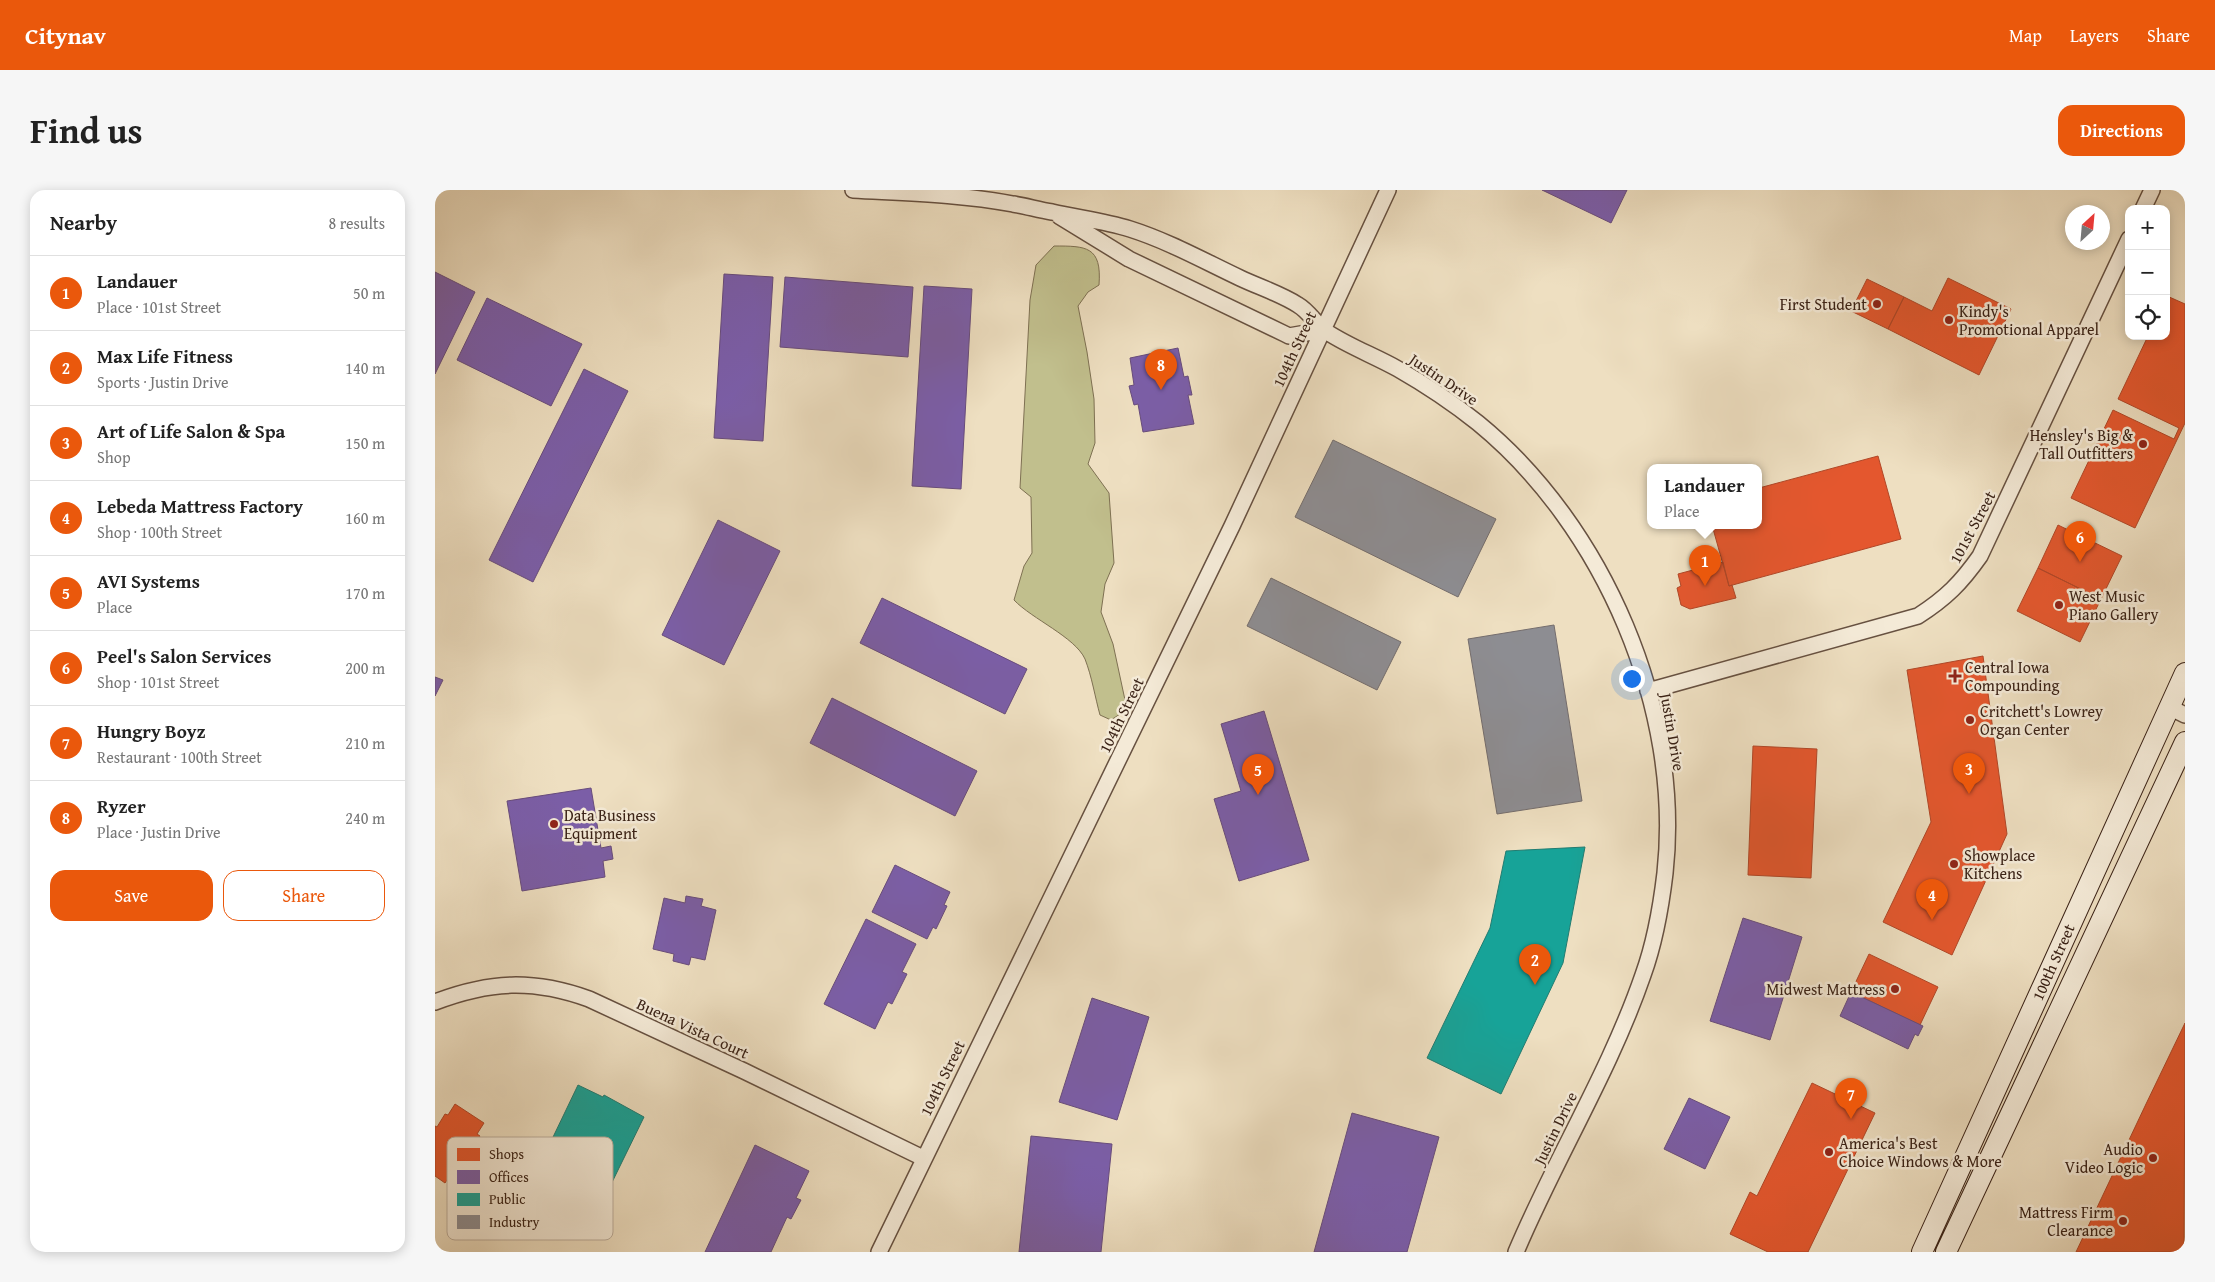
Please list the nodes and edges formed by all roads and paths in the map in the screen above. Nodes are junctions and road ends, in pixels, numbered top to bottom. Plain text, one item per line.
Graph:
1 (853, 190) edge
2 (1388, 190) edge
3 (2151, 190) edge
4 (875, 191) edge
5 (2145, 205) edge
6 (1054, 213) junction
7 (2125, 247) edge
8 (1323, 330) junction
9 (2185, 673) edge
10 (1648, 691) junction
11 (2177, 711) edge
12 (2185, 742) edge
13 (435, 1002) edge
14 (923, 1158) junction
15 (879, 1252) edge
16 (1516, 1252) edge
17 (1921, 1252) edge
18 (1946, 1252) edge

1 - 4 street, Justin Drive
2 - 8 street, 104th Street
3 - 5 street
4 - 6 street, Justin Drive
6 - 8 street, Justin Drive
6 - 8 street, Justin Drive
7 - 10 street, 101st Street
8 - 10 street, Justin Drive
8 - 14 street, 104th Street
9 - 11 main road, 100th Street
10 - 16 street, Justin Drive
11 - 17 main road, 100th Street
12 - 18 main road, 100th Street
13 - 14 street, Buena Vista Court
14 - 15 street, 104th Street

